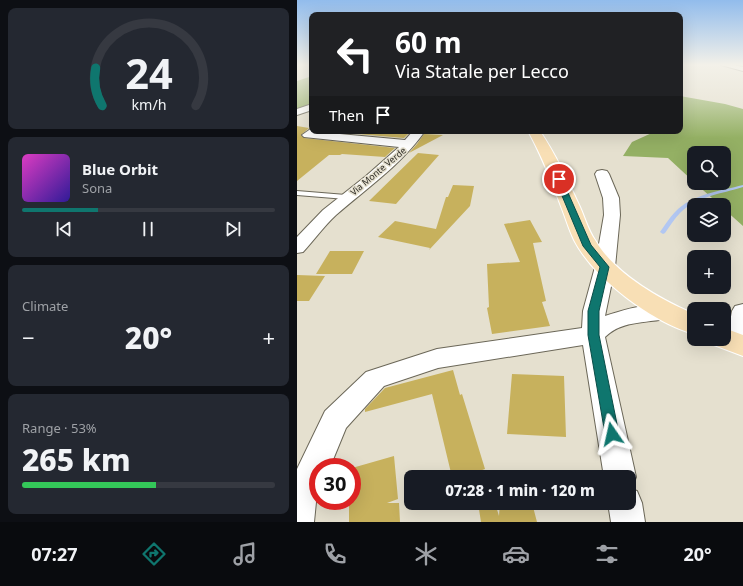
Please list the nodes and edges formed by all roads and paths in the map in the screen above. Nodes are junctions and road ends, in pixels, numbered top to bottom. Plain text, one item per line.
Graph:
1 (309, 108) edge
2 (297, 112) edge
3 (309, 134) edge
4 (417, 134) edge
5 (535, 134) edge
6 (409, 144) junction
7 (602, 174) dead end
8 (297, 193) edge
9 (346, 197) junction
10 (297, 248) edge
11 (605, 267) junction
12 (743, 311) edge
13 (665, 312) junction
14 (687, 322) edge
15 (593, 335) junction
16 (735, 343) edge
17 (619, 470) edge
18 (298, 508) edge
19 (626, 510) edge
20 (628, 522) edge

1 - 2 street
3 - 6 street, Via Monte Verde
4 - 6 street, Via Monte Verde
5 - 11 main road
6 - 9 street, Via Monte Verde
7 - 11 street
8 - 9 lane, Via Monte Verde
9 - 10 street, Via Monte Verde
11 - 13 main road
11 - 15 street
12 - 16 street
13 - 14 main road
13 - 15 street
15 - 17 street
15 - 18 street
19 - 20 street

